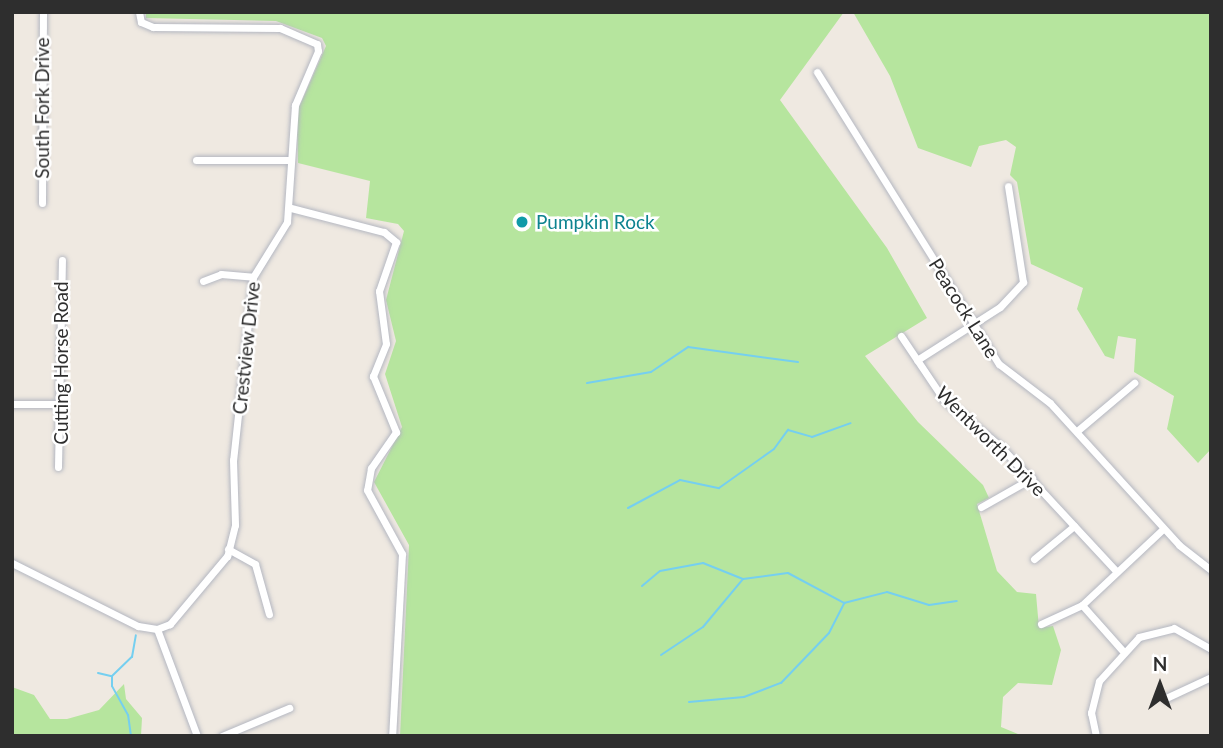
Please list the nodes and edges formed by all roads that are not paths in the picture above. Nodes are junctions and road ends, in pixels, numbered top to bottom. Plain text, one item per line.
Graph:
1 (43, 12) edge
2 (139, 12) edge
3 (817, 72) dead end
4 (196, 160) dead end
5 (292, 160) junction
6 (1008, 186) dead end
7 (42, 203) dead end
8 (291, 208) junction
9 (62, 260) dead end
10 (253, 277) junction
11 (203, 281) dead end
12 (972, 322) junction
13 (901, 336) dead end
14 (917, 360) junction
15 (1135, 383) dead end
16 (12, 404) edge
17 (61, 404) junction
18 (1077, 431) junction
19 (58, 467) dead end
20 (1032, 478) junction
21 (981, 507) dead end
22 (1074, 526) junction
23 (1163, 529) junction
24 (228, 549) junction
25 (1034, 559) dead end
26 (12, 563) edge
27 (1211, 570) edge
28 (1116, 571) junction
29 (1082, 605) junction
30 (270, 614) dead end
31 (1041, 624) dead end
32 (157, 629) junction
33 (1211, 649) edge
34 (1122, 650) junction
35 (1211, 677) edge
36 (1166, 698) dead end
37 (289, 708) dead end
38 (197, 736) edge
39 (222, 736) edge
40 (392, 736) edge
41 (1096, 736) edge

1 - 7 street, South Fork Drive
2 - 5 street, Crestview Drive
3 - 12 street, Peacock Lane
4 - 5 street
5 - 8 street, Crestview Drive
6 - 12 street
8 - 10 street, Crestview Drive
8 - 40 street
9 - 17 street, Cutting Horse Road
10 - 11 street
10 - 24 street, Crestview Drive
12 - 14 street
12 - 18 street, Peacock Lane
13 - 14 street, Wentworth Drive
14 - 20 street, Wentworth Drive
15 - 18 street
16 - 17 street
17 - 19 street, Cutting Horse Road
18 - 23 street, Peacock Lane
20 - 21 street
20 - 22 street, Wentworth Drive
22 - 25 street
22 - 28 street, Wentworth Drive
23 - 27 street, Peacock Lane
23 - 28 street
24 - 30 street
24 - 32 street, Crestview Drive
26 - 32 street
28 - 29 street
29 - 31 street
29 - 34 street
32 - 38 street
33 - 34 street
34 - 41 street
35 - 36 street
37 - 39 street

